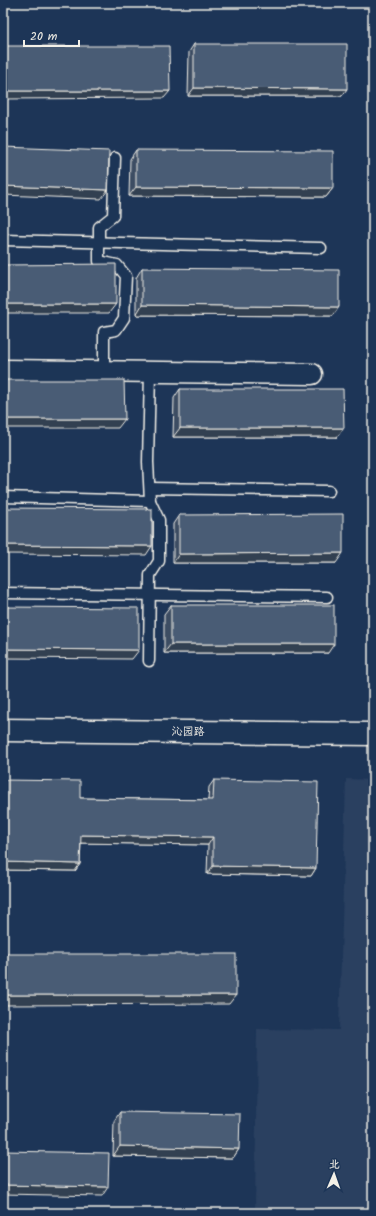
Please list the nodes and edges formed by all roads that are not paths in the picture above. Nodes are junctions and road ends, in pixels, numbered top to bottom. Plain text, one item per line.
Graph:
1 (115, 158) dead end
2 (3, 240) edge
3 (99, 242) junction
4 (321, 248) dead end
5 (3, 370) edge
6 (104, 371) junction
7 (150, 372) junction
8 (312, 374) dead end
9 (150, 488) junction
10 (329, 491) dead end
11 (3, 497) edge
12 (150, 501) junction
13 (3, 593) edge
14 (150, 595) junction
15 (327, 597) dead end
16 (149, 661) dead end
17 (3, 730) edge
18 (373, 734) edge

1 - 3 lane
2 - 3 lane
3 - 4 lane
3 - 6 lane
5 - 6 street
6 - 7 street
7 - 8 street
7 - 9 lane
9 - 10 lane
9 - 12 lane
11 - 12 lane
12 - 14 lane
13 - 14 lane
14 - 15 lane
14 - 16 lane
17 - 18 street, 沁园路

